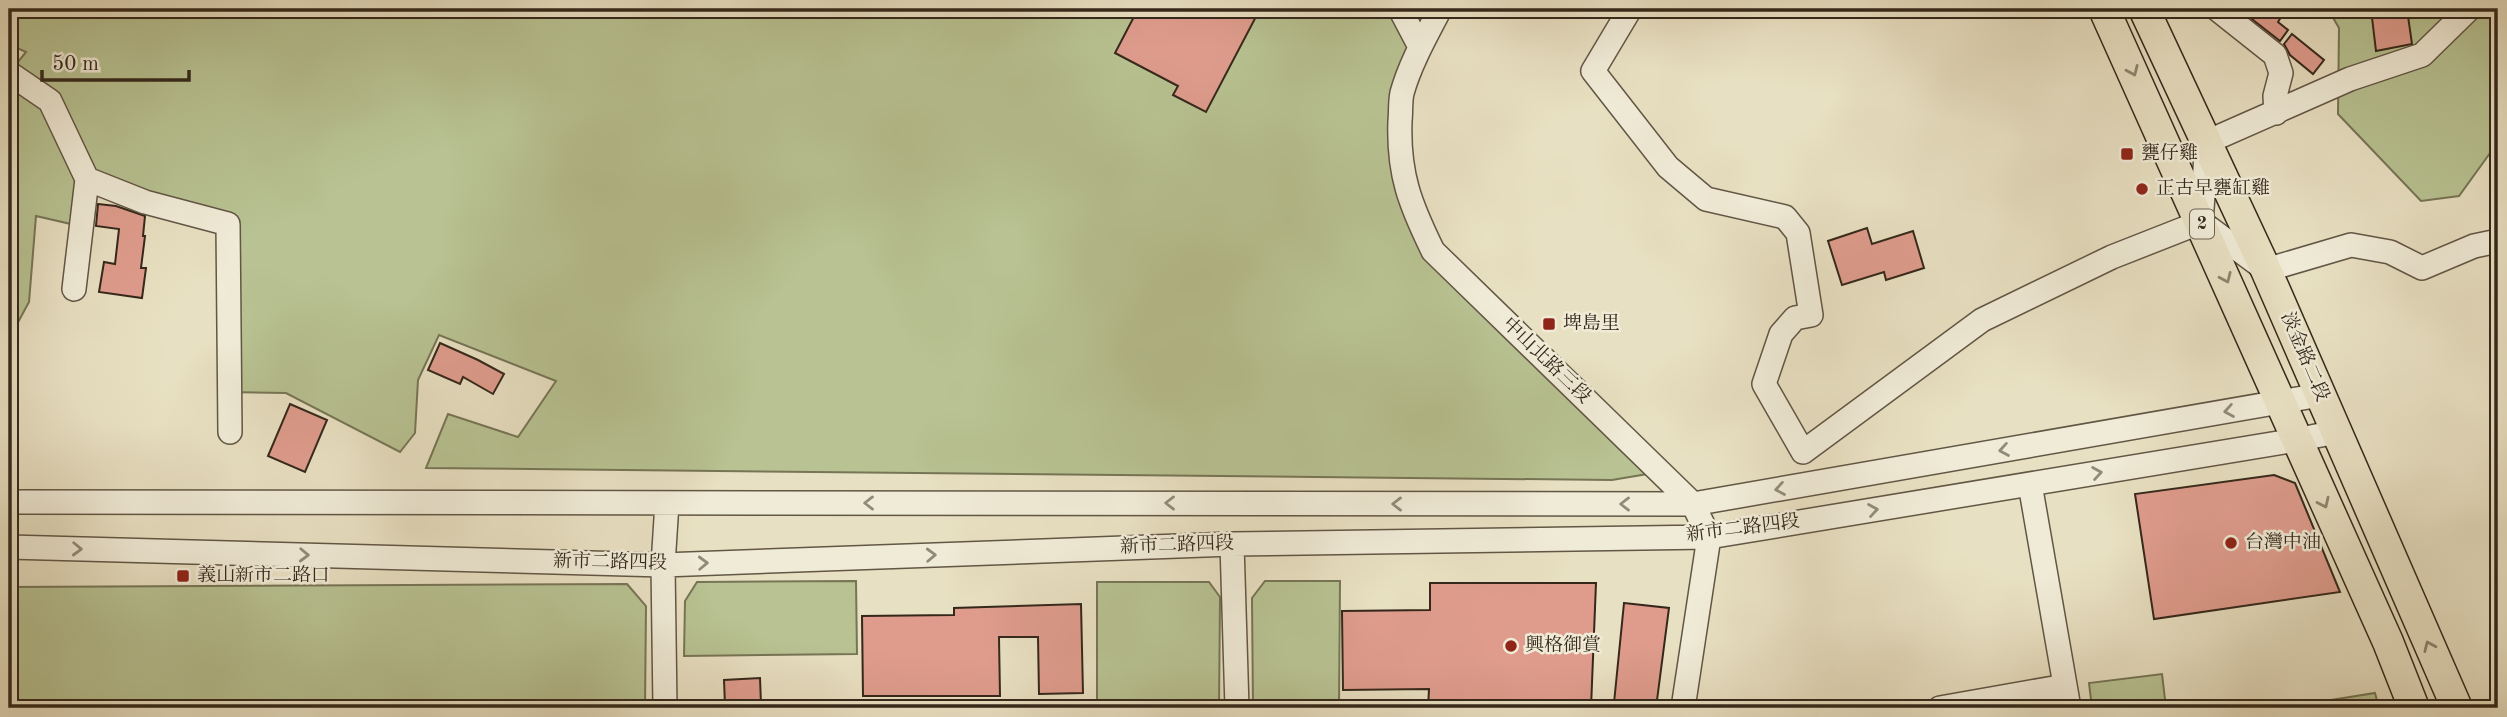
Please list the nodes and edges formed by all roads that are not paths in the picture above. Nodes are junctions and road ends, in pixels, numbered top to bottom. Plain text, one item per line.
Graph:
1 (1399, 9) edge
2 (1440, 9) edge
3 (1630, 9) edge
4 (2104, 9) edge
5 (2144, 9) edge
6 (2217, 9) edge
7 (2469, 9) edge
8 (1420, 47) junction
9 (9, 74) edge
10 (2276, 113) junction
11 (2207, 142) junction
12 (87, 179) junction
13 (2201, 222) junction
14 (2498, 242) edge
15 (2266, 270) junction
16 (74, 289) dead end
17 (2320, 395) junction
18 (2281, 402) junction
19 (230, 432) dead end
20 (2336, 432) junction
21 (2296, 440) junction
22 (1803, 452) junction
23 (1812, 483) junction
24 (2030, 484) junction
25 (9, 502) edge
26 (667, 503) junction
27 (1693, 504) junction
28 (1709, 537) junction
29 (1232, 544) junction
30 (9, 547) edge
31 (663, 565) junction
32 (2067, 697) edge
33 (666, 708) edge
34 (1237, 708) edge
35 (1683, 708) edge
36 (1940, 708) edge
37 (2414, 708) edge
38 (2457, 708) edge

1 - 8 street
2 - 8 street, 中山北路三段
3 - 22 street
4 -> 13 main road, 淡金路二段 / 2
5 - 11 main road, 淡金路二段 / 2
6 - 10 street
7 - 10 street
8 - 27 street, 中山北路三段
9 - 12 street
10 - 11 street
11 - 13 street
11 - 15 main road, 淡金路二段 / 2
12 - 16 street
12 - 19 street
13 - 15 street
13 -> 18 main road, 淡金路二段 / 2
13 - 22 street
14 - 15 street
15 - 17 main road, 淡金路二段 / 2
17 - 18 street, 新市二路四段
17 - 20 main road, 淡金路二段 / 2
18 - 21 main road, 淡金路二段 / 2
18 -> 23 street, 新市二路四段
20 - 21 street, 新市二路四段
38 -> 20 main road, 淡金路二段 / 2
24 -> 21 street, 新市二路四段
21 -> 37 main road, 淡金路二段 / 2
22 - 23 street
23 -> 27 street, 新市二路四段
28 -> 24 street, 新市二路四段
24 - 32 street
25 - 26 street, 新市二路四段
27 -> 26 street, 新市二路四段
26 - 31 street
27 - 28 street, 中山北路三段
28 - 29 street, 新市二路四段
28 - 35 street
31 -> 29 street, 新市二路四段
29 - 34 street
30 -> 31 street, 新市二路四段
31 - 33 street
32 - 36 street

